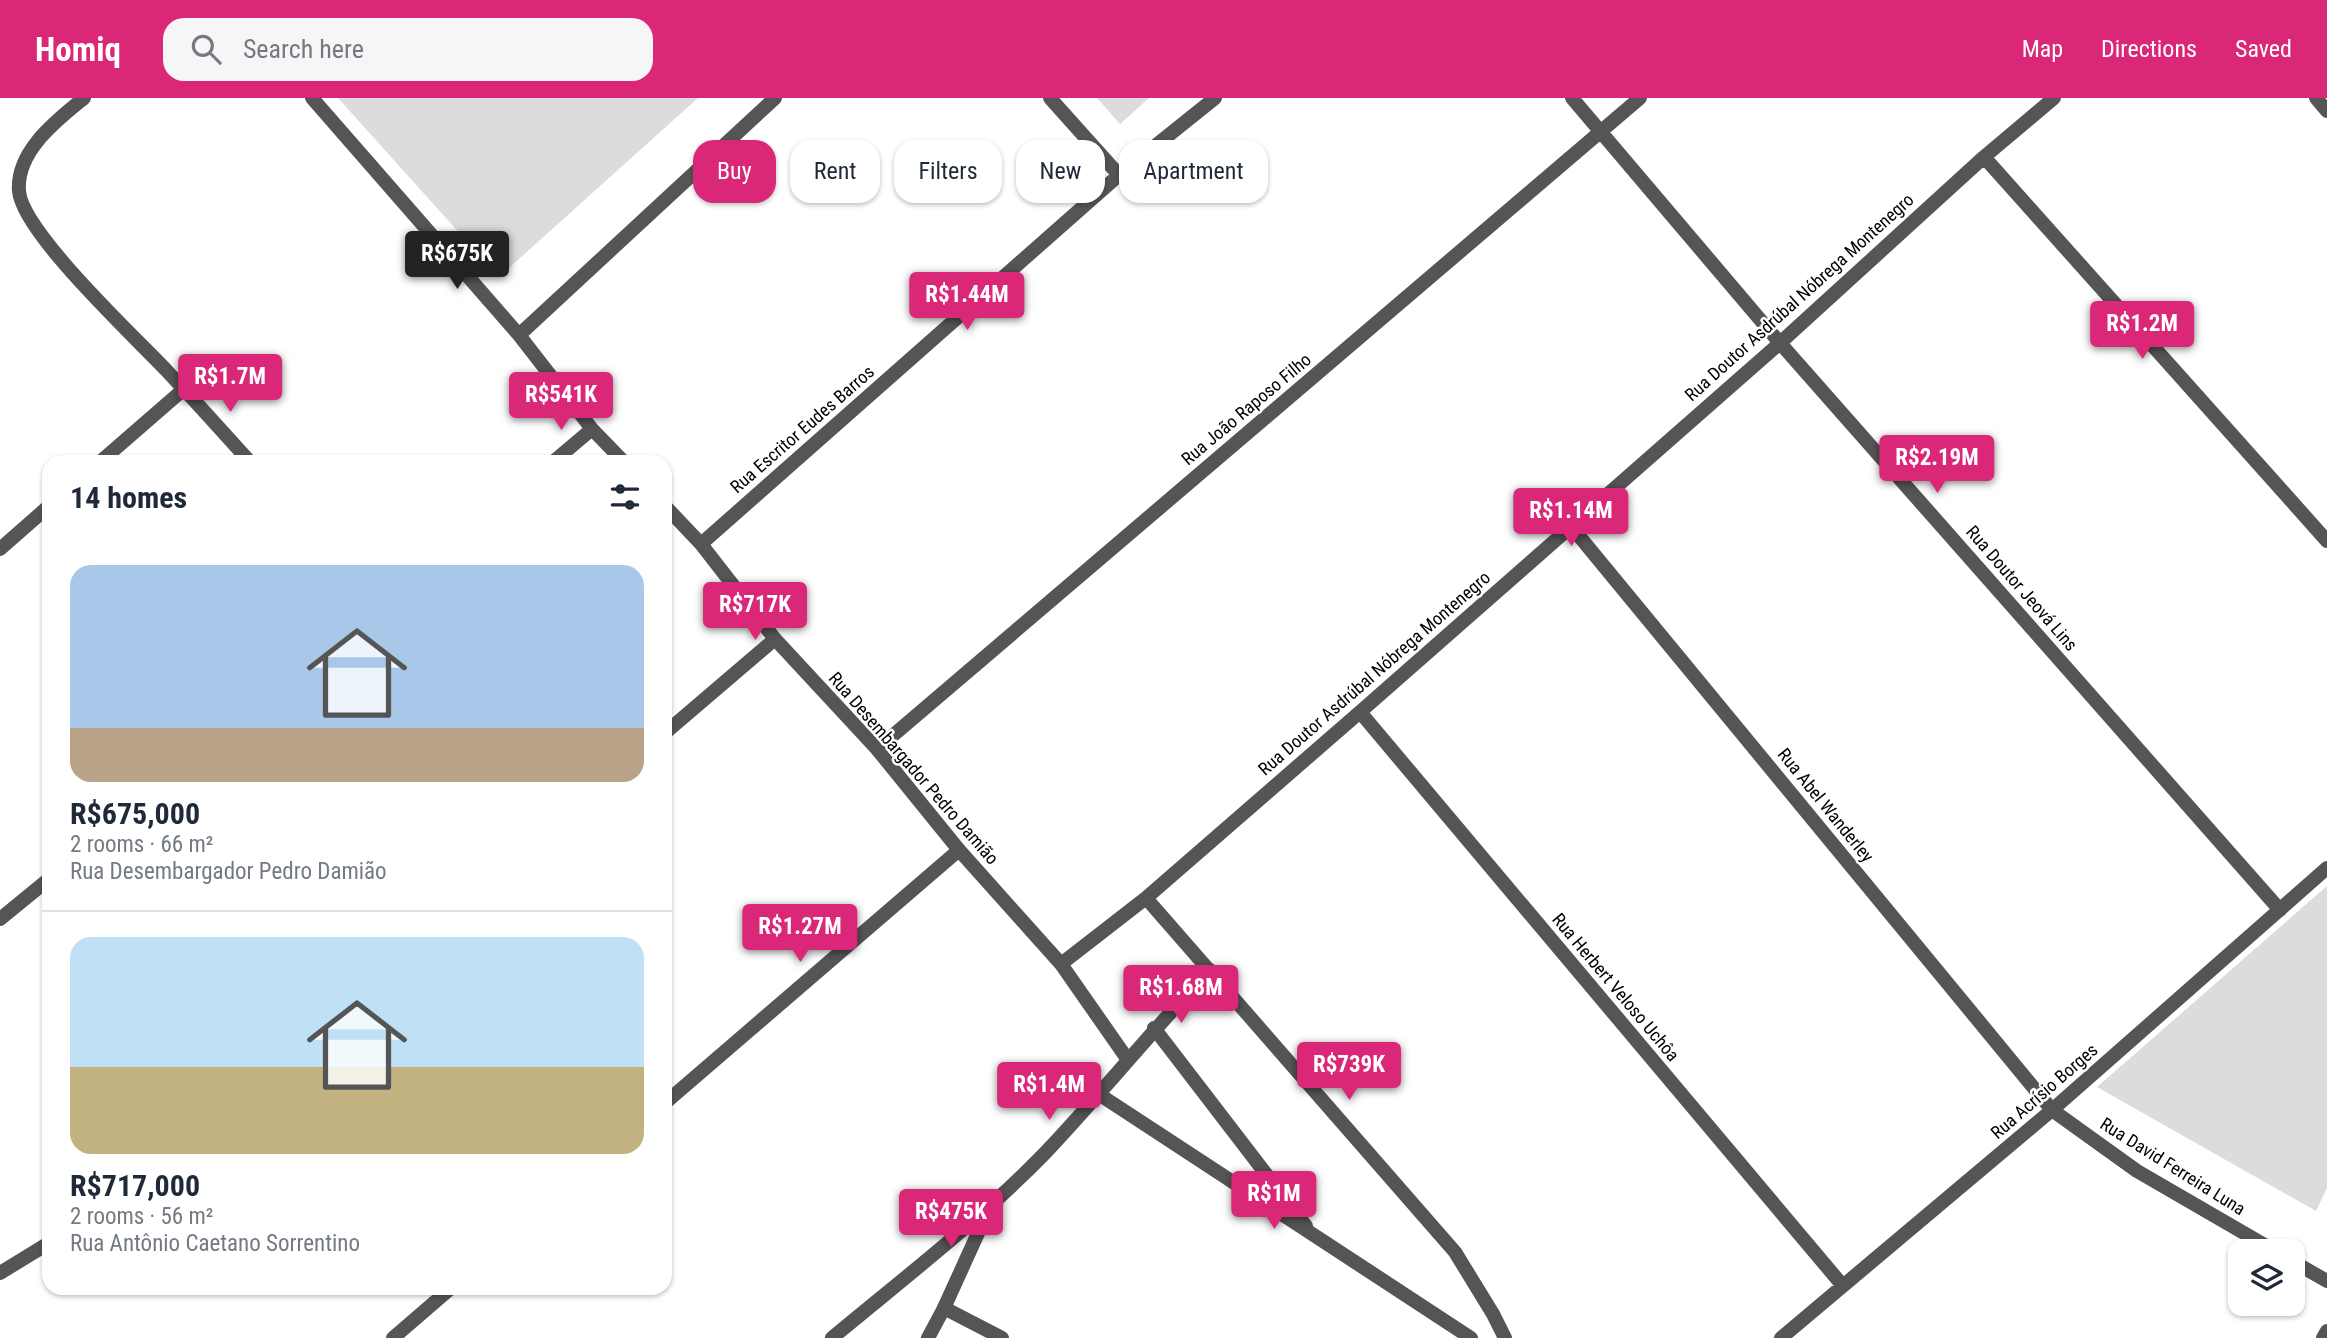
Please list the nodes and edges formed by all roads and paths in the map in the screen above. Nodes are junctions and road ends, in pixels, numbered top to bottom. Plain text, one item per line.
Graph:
1 (84, 98) edge
2 (312, 98) edge
3 (775, 98) edge
4 (1050, 98) edge
5 (1214, 98) edge
6 (1572, 98) edge
7 (1640, 98) edge
8 (2054, 98) edge
9 (2316, 98) edge
10 (2327, 111) edge
11 (1600, 132) junction
12 (1162, 140) edge
13 (1984, 157) junction
14 (1119, 175) joint
15 (519, 335) junction
16 (1780, 342) junction
17 (184, 389) junction
18 (592, 429) junction
19 (108, 455) edge
20 (244, 455) edge
21 (561, 455) edge
22 (617, 455) edge
23 (42, 512) edge
24 (672, 513) edge
25 (1570, 525) junction
26 (2327, 541) edge
27 (701, 544) junction
28 (0, 549) edge
29 (775, 639) junction
30 (1360, 712) junction
31 (672, 727) edge
32 (877, 749) junction
33 (959, 850) junction
34 (2327, 868) edge
35 (42, 885) edge
36 (1146, 898) junction
37 (2280, 910) junction
38 (0, 919) edge
39 (1061, 964) junction
40 (1210, 970) junction
41 (1154, 1028) junction
42 (1128, 1060) junction
43 (1097, 1093) junction
44 (672, 1097) edge
45 (2052, 1110) junction
46 (991, 1204) junction
47 (1313, 1235) junction
48 (2254, 1239) edge
49 (42, 1247) edge
50 (2305, 1268) edge
51 (0, 1273) edge
52 (2327, 1281) edge
53 (1843, 1286) junction
54 (443, 1295) edge
55 (944, 1308) junction
56 (2327, 1331) edge
57 (393, 1338) edge
58 (832, 1338) edge
59 (928, 1338) edge
60 (1002, 1338) edge
61 (1471, 1338) edge
62 (1505, 1338) edge
63 (1781, 1338) edge
64 (2323, 1338) edge

1 - 17 street
2 - 15 street
3 - 15 street
4 - 14 street
5 - 12 street, Rua Escritor Eudes Barros
6 - 11 street, Rua Doutor Jeová Lins
7 - 11 street, Rua João Raposo Filho
8 - 13 street, Rua Doutor Asdrúbal Nóbrega Montenegro
9 - 10 street
11 - 16 street, Rua Doutor Jeová Lins
11 - 32 street, Rua João Raposo Filho
13 - 16 street, Rua Doutor Asdrúbal Nóbrega Montenegro
13 - 26 street
14 - 27 street, Rua Escritor Eudes Barros
15 - 18 street
16 - 25 street, Rua Doutor Asdrúbal Nóbrega Montenegro
16 - 37 street, Rua Doutor Jeová Lins
17 - 19 street
17 - 20 street
18 - 21 street
18 - 22 street
23 - 28 street
24 - 27 street, Rua Desembargador Pedro Damião
25 - 30 street, Rua Doutor Asdrúbal Nóbrega Montenegro
25 - 45 street, Rua Abel Wanderley
27 - 29 street, Rua Desembargador Pedro Damião
29 - 31 street
29 - 32 street, Rua Desembargador Pedro Damião
30 - 36 street, Rua Doutor Asdrúbal Nóbrega Montenegro
30 - 53 street, Rua Herbert Veloso Uchôa
32 - 33 street, Rua Desembargador Pedro Damião
33 - 39 street, Rua Desembargador Pedro Damião
33 - 44 street
34 - 37 street, Rua Acrísio Borges
35 - 38 street
36 - 39 street, Rua Doutor Asdrúbal Nóbrega Montenegro
36 - 40 street
37 - 45 street, Rua Acrísio Borges
39 - 42 street, Rua Desembargador Pedro Damião
40 - 41 street
40 - 62 street
41 - 42 street
41 - 47 street
42 - 43 street
43 - 46 street
43 - 47 street
45 - 48 street, Rua David Ferreira Luna
45 - 53 street, Rua Acrísio Borges
46 - 55 street
46 - 58 street
47 - 61 street
49 - 51 street
50 - 52 street
53 - 63 street, Rua Acrísio Borges
54 - 57 street
55 - 59 street
55 - 60 street
56 - 64 street

